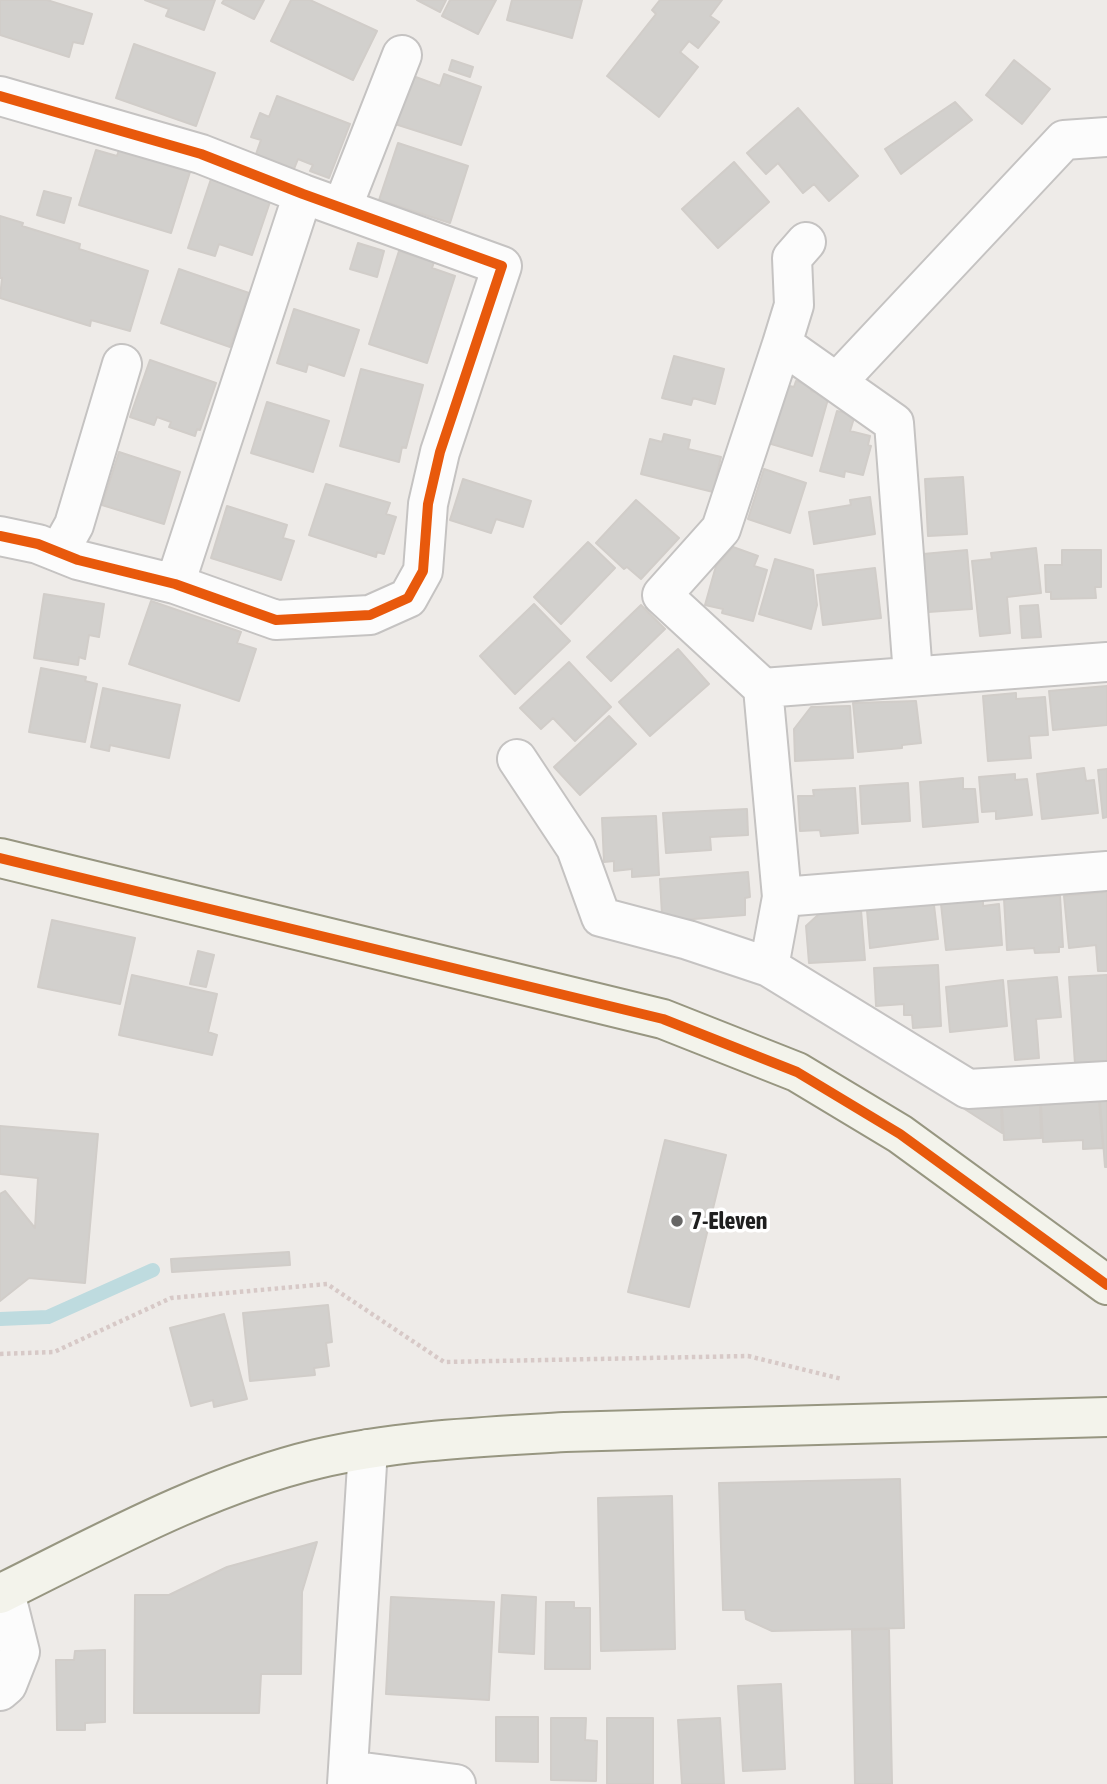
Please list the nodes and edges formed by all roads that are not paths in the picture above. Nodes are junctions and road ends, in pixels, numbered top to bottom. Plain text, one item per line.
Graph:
1 (402, 55) dead end
2 (0, 96) edge
3 (1107, 137) edge
4 (303, 194) junction
5 (342, 208) junction
6 (806, 242) dead end
7 (782, 344) junction
8 (122, 364) dead end
9 (837, 382) junction
10 (0, 536) edge
11 (59, 552) junction
12 (176, 584) junction
13 (1107, 662) edge
14 (913, 675) junction
15 (763, 688) junction
16 (517, 759) dead end
17 (0, 858) edge
18 (1107, 871) edge
19 (782, 897) junction
20 (769, 967) junction
21 (1107, 1081) edge
22 (1107, 1285) edge
23 (1107, 1417) edge
24 (368, 1449) junction
25 (2, 1593) edge
26 (0, 1691) edge
27 (347, 1777) edge
28 (456, 1784) edge

1 - 5 street
2 - 4 street
3 - 9 street
4 - 5 street
4 - 12 street
5 - 12 street
6 - 7 street
7 - 9 street
7 - 15 street
8 - 11 street
9 - 14 street
10 - 11 street
11 - 12 street
13 - 14 street
14 - 15 street
15 - 19 street
16 - 20 street
17 - 22 street
18 - 19 street
19 - 20 street
20 - 21 street
23 - 24 street
24 - 25 street
24 - 27 street
25 - 26 street
27 - 28 street

